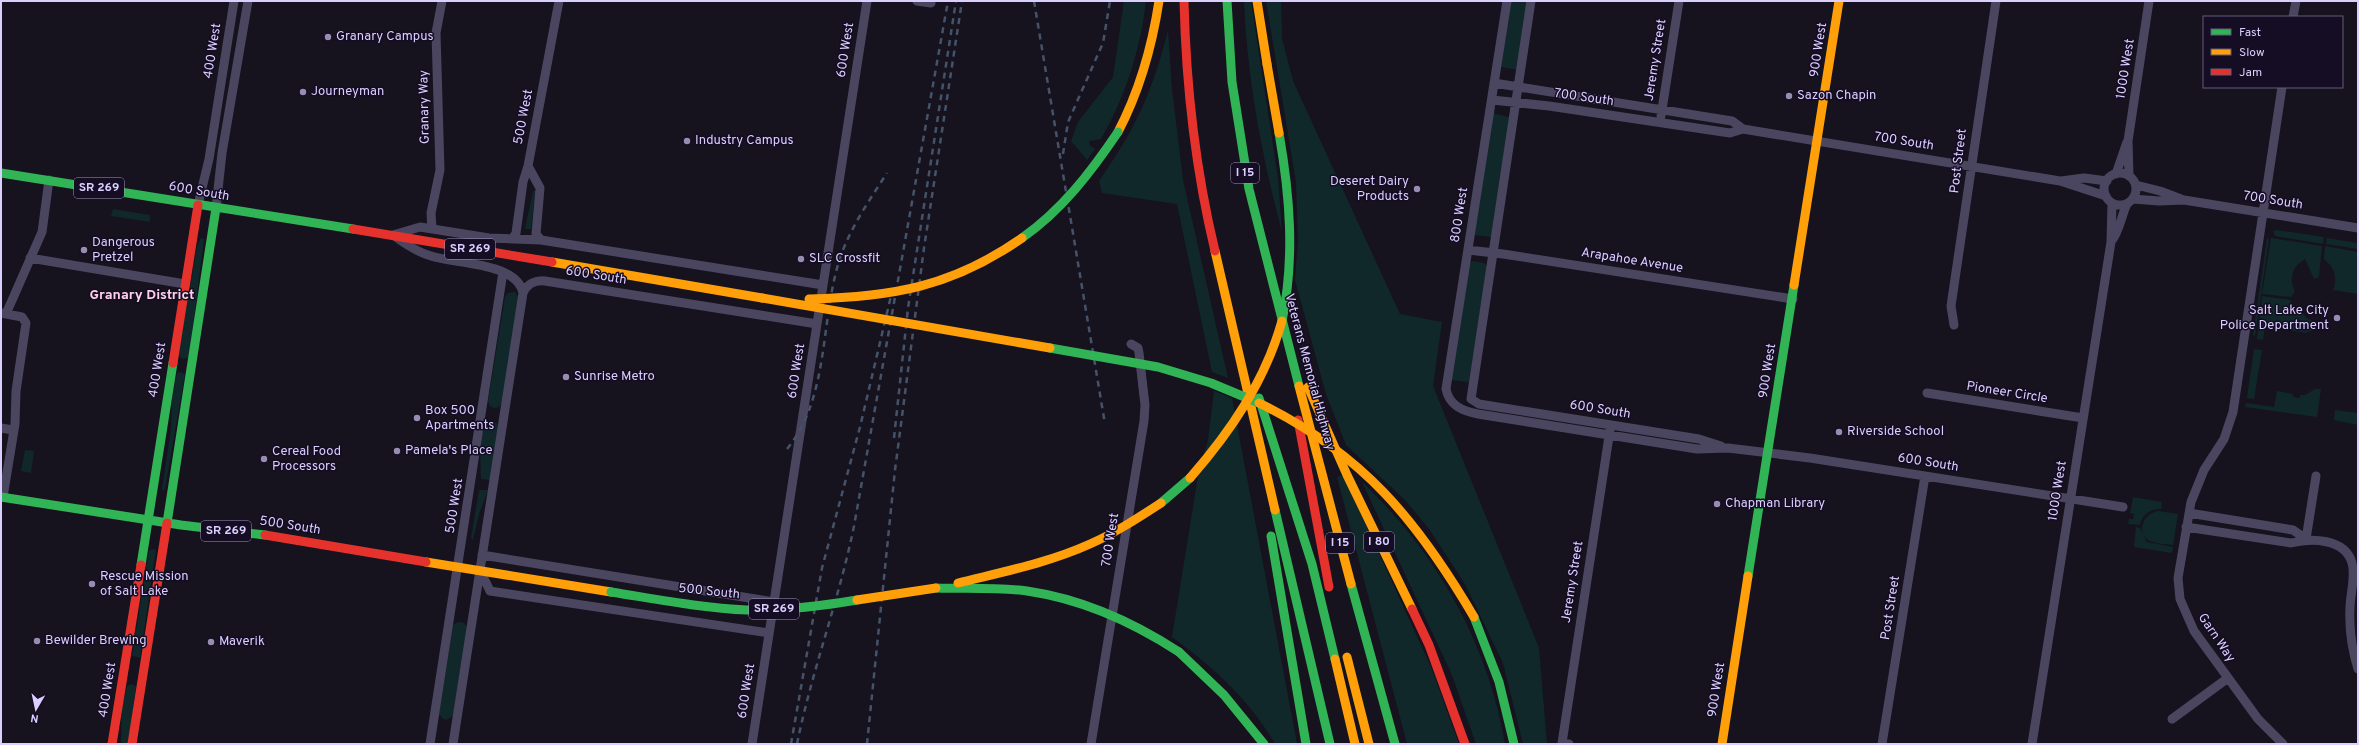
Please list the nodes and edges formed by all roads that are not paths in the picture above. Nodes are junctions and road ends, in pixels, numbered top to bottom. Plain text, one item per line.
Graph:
1 (234, 1) edge
2 (248, 1) edge
3 (442, 1) edge
4 (559, 1) edge
5 (867, 1) edge
6 (917, 1) edge
7 (1159, 1) edge
8 (1184, 1) edge
9 (1227, 1) edge
10 (1256, 1) edge
11 (1507, 1) edge
12 (1531, 1) edge
13 (1679, 1) edge
14 (1840, 1) edge
15 (1996, 1) edge
16 (2149, 1) edge
17 (2296, 1) edge
18 (931, 3) dead end
19 (2293, 16) edge
20 (1494, 83) junction
21 (1517, 87) junction
22 (2282, 88) edge
23 (1587, 99) junction
24 (1492, 100) junction
25 (1515, 102) junction
26 (1662, 110) junction
27 (1585, 111) junction
28 (1660, 123) junction
29 (1743, 129) junction
30 (1818, 141) junction
31 (2128, 141) junction
32 (528, 166) junction
33 (1971, 166) junction
34 (1, 173) edge
35 (2116, 174) junction
36 (2129, 176) junction
37 (49, 180) junction
38 (2107, 180) junction
39 (2060, 181) junction
40 (2136, 185) junction
41 (2109, 199) junction
42 (2184, 200) junction
43 (2130, 201) junction
44 (198, 205) junction
45 (216, 208) junction
46 (432, 213) junction
47 (2262, 213) junction
48 (420, 227) junction
49 (2358, 228) edge
50 (432, 229) junction
51 (393, 235) junction
52 (513, 238) junction
53 (541, 240) junction
54 (2111, 242) junction
55 (1468, 250) junction
56 (1492, 252) junction
57 (30, 258) junction
58 (1215, 262) junction
59 (503, 272) junction
60 (185, 284) junction
61 (823, 285) junction
62 (1274, 286) junction
63 (522, 294) junction
64 (762, 298) junction
65 (1793, 299) junction
66 (4, 314) edge
67 (817, 324) junction
68 (1954, 325) dead end
69 (1288, 341) junction
70 (1131, 344) dead end
71 (1244, 378) junction
72 (1927, 393) dead end
73 (1478, 414) joint
74 (2083, 418) junction
75 (1611, 425) junction
76 (1, 428) edge
77 (13, 430) junction
78 (1609, 435) junction
79 (1728, 448) junction
80 (1768, 454) junction
81 (1924, 476) junction
82 (2316, 476) dead end
83 (2, 497) edge
84 (2070, 499) junction
85 (2123, 507) dead end
86 (2189, 513) junction
87 (148, 520) junction
88 (167, 523) junction
89 (2186, 527) junction
90 (2306, 539) junction
91 (482, 555) junction
92 (458, 566) junction
93 (480, 570) junction
94 (936, 588) junction
95 (1332, 598) dead end
96 (774, 602) junction
97 (769, 633) junction
98 (1344, 644) dead end
99 (2358, 669) edge
100 (2228, 678) junction
101 (2172, 719) dead end
102 (1565, 743) edge
103 (112, 744) edge
104 (132, 744) edge
105 (430, 744) edge
106 (453, 744) edge
107 (752, 744) edge
108 (1091, 744) edge
109 (1264, 744) edge
110 (1306, 744) edge
111 (1330, 744) edge
112 (1355, 744) edge
113 (1369, 744) edge
114 (1395, 744) edge
115 (1465, 744) edge
116 (1514, 744) edge
117 (1722, 744) edge
118 (1882, 744) edge
119 (2032, 744) edge
120 (2282, 744) edge

1 - 44 street, 400 West
2 - 45 street, 400 West
3 - 46 street, Granary Way
4 - 32 street, 500 West
5 - 61 street, 600 West
6 - 18 street
7 - 64 main road, bridge
8 - 58 main road
9 - 62 main road, Veterans Memorial Highway / I 15
10 - 94 main road, bridge
11 - 20 street, 800 West
12 - 21 street
13 - 26 street, Jeremy Street
14 - 30 main road, 900 West
15 - 33 street, Post Street
16 - 31 street, 1000 West
17 - 19 street
20 - 21 street, 700 South
20 - 24 street, 800 West
21 - 23 street, 700 South
21 - 25 street
22 - 47 street, Garn Way
23 - 26 street, 700 South
23 - 27 street
24 - 25 street, 700 South
24 - 55 street, 800 West
25 - 27 street, 700 South
25 - 56 street
26 - 28 street, Jeremy Street
26 - 29 street, 700 South
27 - 28 street, 700 South
28 - 29 street, 700 South
29 - 30 street, 700 South
30 - 33 street, 700 South
30 - 65 main road, 900 West
31 - 35 street, 1000 West
31 - 36 street, 1000 West
32 - 52 street, 500 West
32 - 53 street
33 - 39 street, 700 South
33 - 68 street, Post Street
34 - 37 main road, 600 South / SR 269
35 - 36 street
35 - 38 street
36 - 40 street
37 - 44 main road, 600 South / SR 269
37 - 57 street
38 - 39 street, 700 South
38 - 41 street
39 - 41 street, 700 South
40 - 42 street, 700 South
40 - 43 street
41 - 43 street
41 - 54 street, 1000 West
42 - 43 street, 700 South
42 - 47 street, 700 South
43 - 54 street, 1000 West
44 - 45 main road, 600 South / SR 269
44 - 60 main road, 400 West
45 - 51 main road, 600 South / SR 269
45 - 88 main road, 400 West
46 - 48 street
46 - 50 street, Granary Way
47 - 49 street, 700 South
47 - 86 street, Garn Way
48 - 50 street, 600 South
48 - 51 street, 600 South
50 - 52 street, 600 South
51 - 59 street, 600 South
51 - 64 main road, 600 South / SR 269
52 - 53 street, 600 South
53 - 61 street, 600 South
54 - 74 street, 1000 West
55 - 56 street, Arapahoe Avenue
55 - 73 street, 800 West
56 - 65 street, Arapahoe Avenue
56 - 75 street, 600 South
57 - 60 street
57 - 66 street
58 - 71 main road
58 - 112 main road
59 - 63 street, 600 South
59 - 92 street, 500 West
60 - 87 main road, 400 West
61 - 67 street, 600 West
62 - 69 main road, Veterans Memorial Highway / I 15
62 - 95 main road
63 - 67 street, 600 South
63 - 91 street
64 - 116 main road, bridge
65 - 80 main road, 900 West
66 - 77 street
67 - 96 street, 600 West
69 - 114 main road, Veterans Memorial Highway / I 15
69 - 115 main road, I 80
70 - 108 street, 700 West
71 - 110 main road
71 - 111 main road
72 - 74 street, Pioneer Circle
73 - 78 street, 600 South
74 - 84 street, 1000 West
75 - 78 street, Jeremy Street
75 - 79 street, 600 South
76 - 77 street
77 - 83 street
78 - 79 street, 600 South
78 - 102 street, Jeremy Street
79 - 80 street, 600 South
80 - 81 street, 600 South
80 - 117 main road, 900 West
81 - 84 street, 600 South
81 - 118 street, Post Street
82 - 90 street
83 - 87 main road, 500 South / SR 269
84 - 85 street, 600 South
84 - 119 street, 1000 West
86 - 89 street, Garn Way
86 - 90 street
87 - 88 main road, 500 South / SR 269
87 - 103 main road, 400 West
88 - 92 main road, 500 South / SR 269
88 - 104 main road, 400 West
89 - 90 street
89 - 100 street, Garn Way
90 - 99 street
91 - 93 street
91 - 96 street, 500 South
92 - 93 main road, 500 South / SR 269
92 - 105 street, 500 West
93 - 94 main road, 500 South / SR 269, bridge
93 - 97 street
93 - 106 street
94 - 109 main road, bridge
96 - 97 street, 600 West
97 - 107 street, 600 West
98 - 113 main road
100 - 101 street
100 - 120 street, Garn Way

